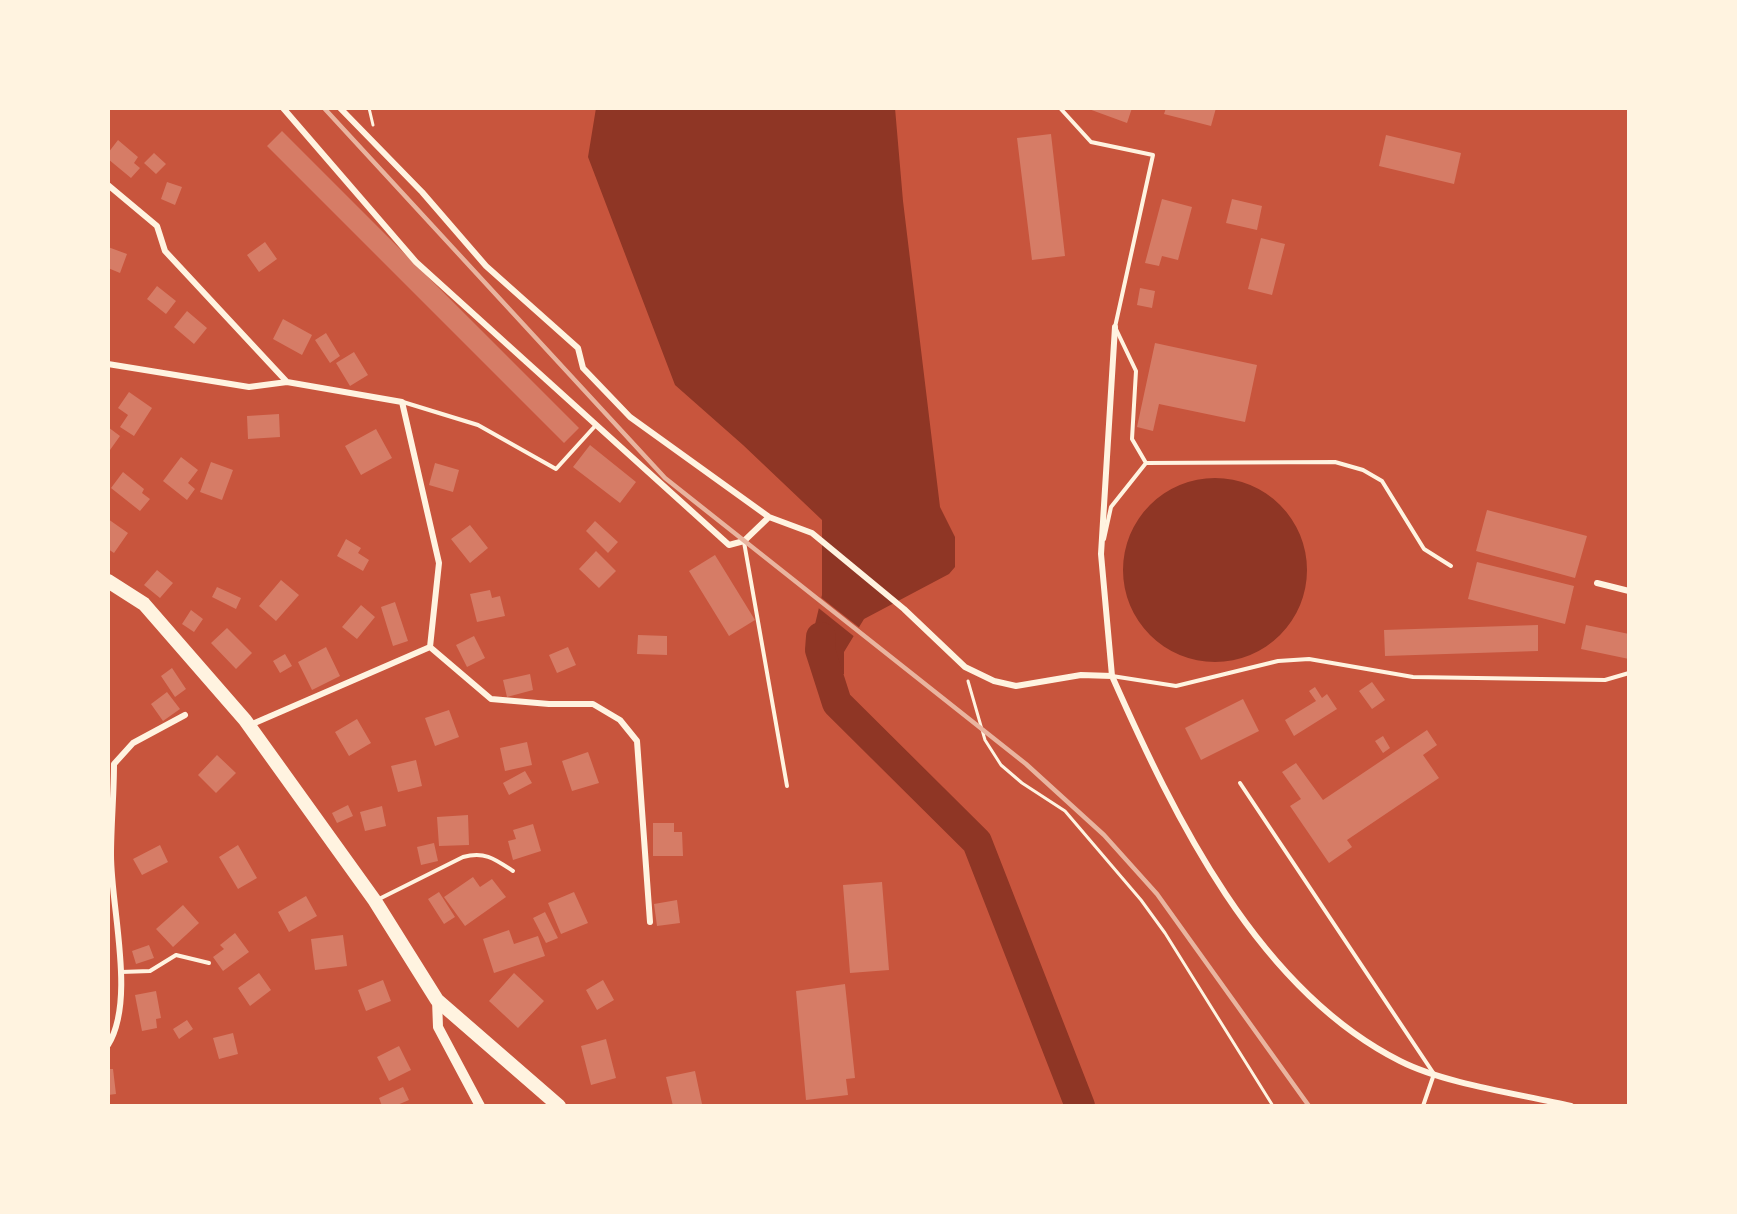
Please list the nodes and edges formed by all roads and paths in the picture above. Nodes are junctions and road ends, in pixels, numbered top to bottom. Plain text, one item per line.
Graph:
1 (283, 108) edge
2 (340, 108) edge
3 (1060, 108) edge
4 (108, 184) edge
5 (1115, 327) junction
6 (108, 364) edge
7 (287, 382) junction
8 (402, 402) junction
9 (596, 425) junction
10 (1146, 463) junction
11 (769, 517) junction
12 (744, 541) junction
13 (1101, 554) junction
14 (1451, 566) dead end
15 (108, 581) edge
16 (1597, 583) dead end
17 (1629, 591) edge
18 (430, 647) junction
19 (965, 667) junction
20 (1629, 673) edge
21 (1112, 676) junction
22 (184, 715) dead end
23 (249, 725) junction
24 (1240, 783) dead end
25 (787, 786) dead end
26 (513, 871) dead end
27 (375, 901) junction
28 (650, 922) dead end
29 (209, 963) dead end
30 (120, 972) junction
31 (437, 1000) junction
32 (108, 1045) edge
33 (1434, 1074) junction
34 (480, 1106) edge
35 (559, 1106) edge
36 (1273, 1106) edge
37 (1423, 1106) edge
38 (1571, 1106) edge

1 - 9 street
2 - 11 street
3 - 5 lane
4 - 7 street
5 - 10 lane
5 - 13 street
6 - 7 street
7 - 8 street
8 - 9 lane
8 - 18 street
9 - 12 street
10 - 13 lane
10 - 14 lane
11 - 12 street
11 - 19 street
12 - 25 lane
13 - 21 street
15 - 23 highway
16 - 17 street
18 - 23 street
18 - 28 street
19 - 21 street
19 - 36 path
20 - 21 lane
21 - 33 street
22 - 30 street
23 - 27 highway
24 - 33 lane
26 - 27 lane
27 - 31 highway
29 - 30 lane
30 - 32 street
31 - 34 street
31 - 35 highway
33 - 37 lane
33 - 38 street

